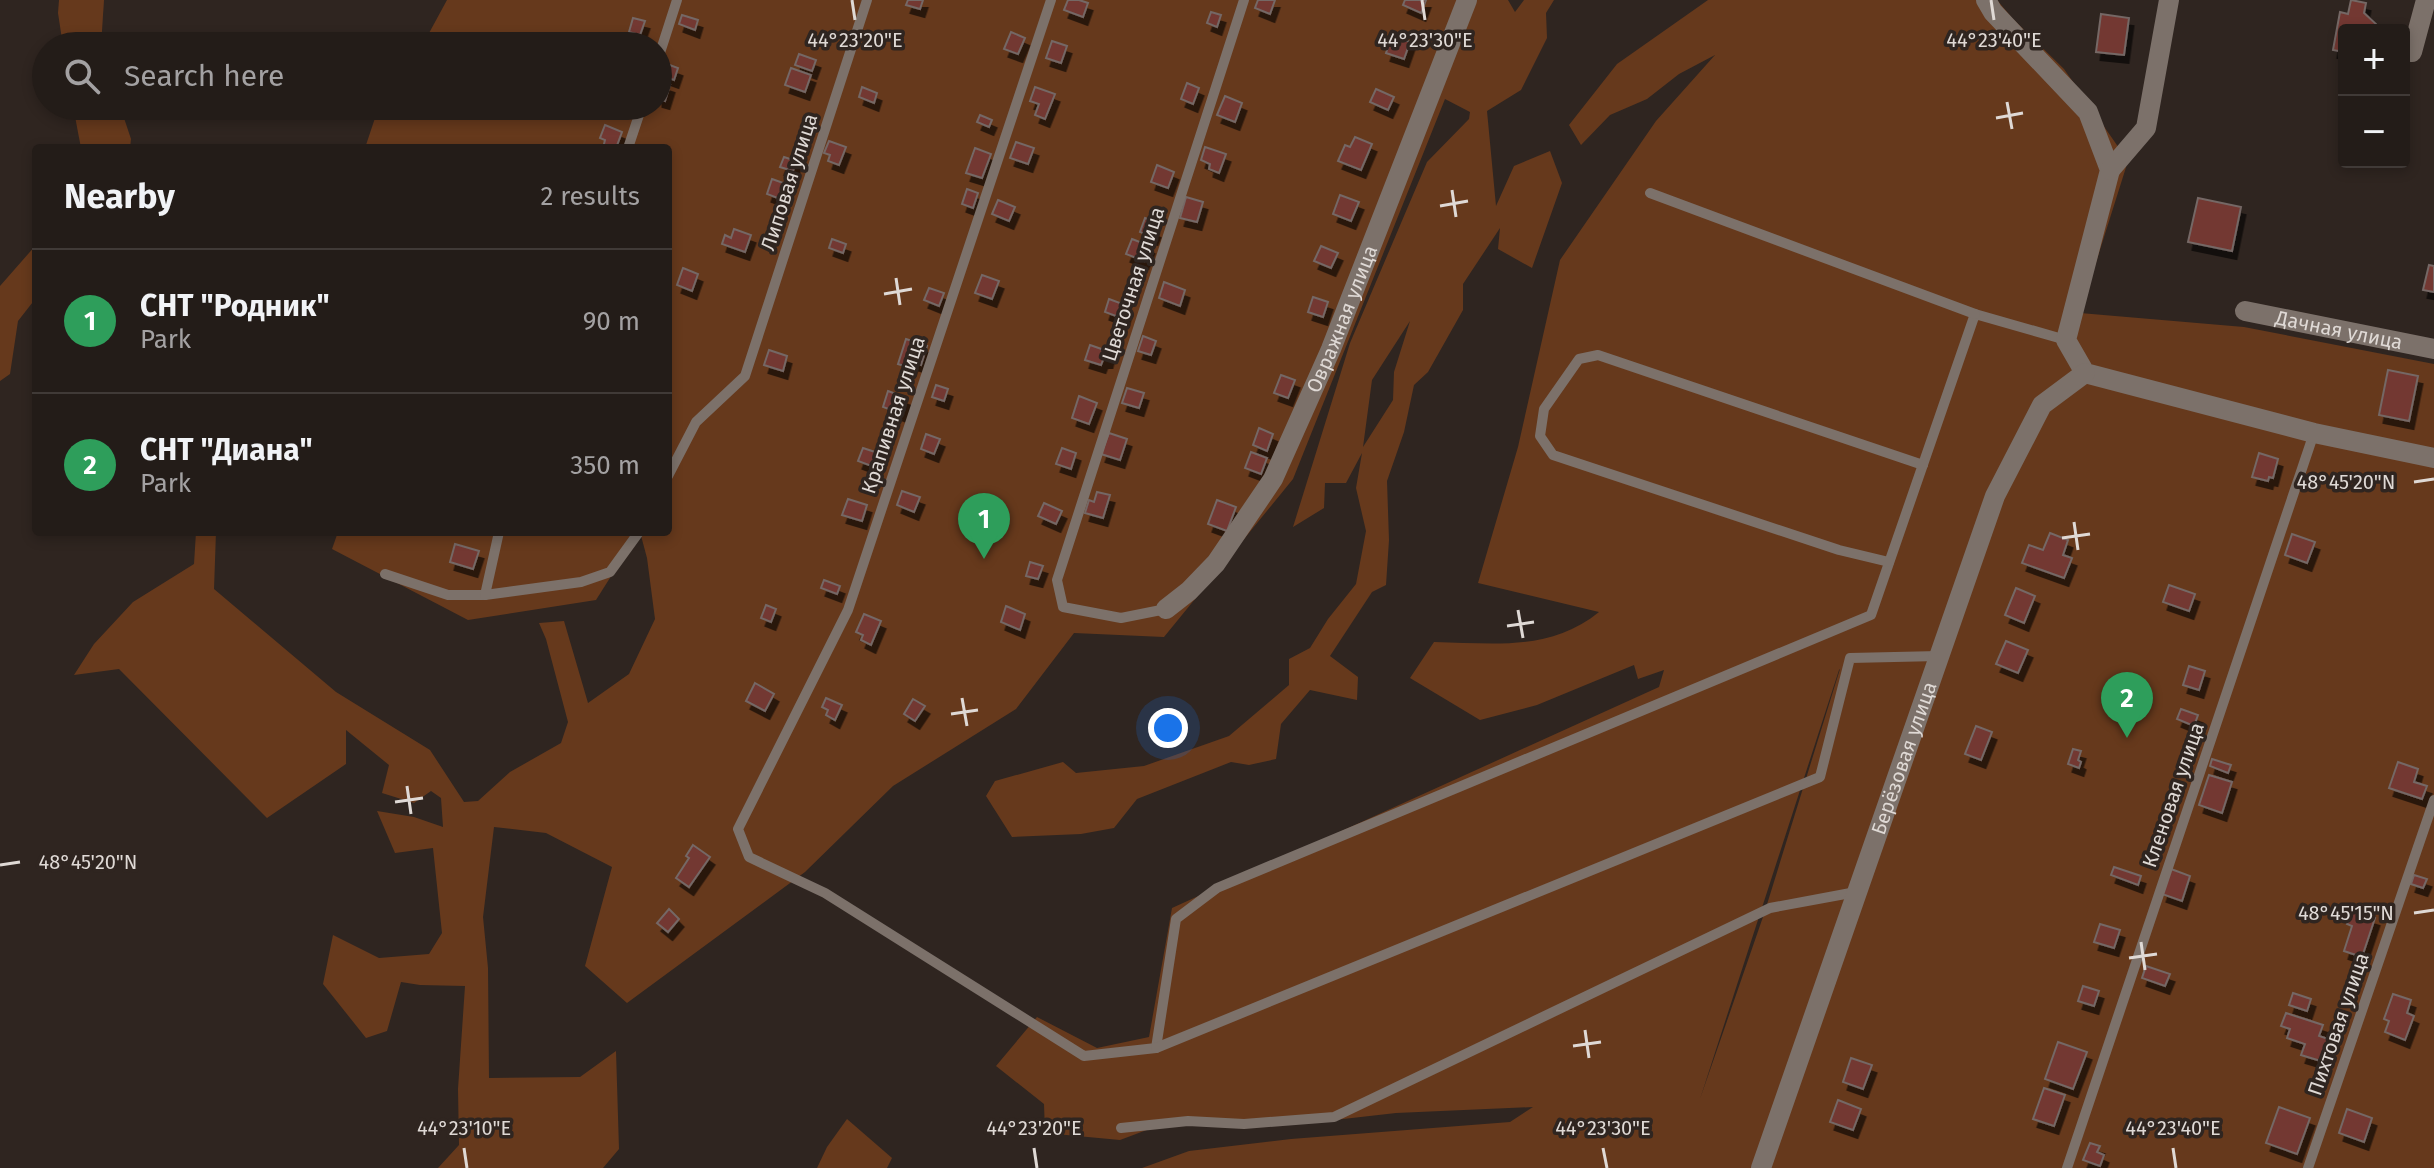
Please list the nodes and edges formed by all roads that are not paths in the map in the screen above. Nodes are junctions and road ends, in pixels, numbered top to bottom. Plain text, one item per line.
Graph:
1 (677, 0) edge
2 (867, 0) edge
3 (1051, 0) edge
4 (1244, 0) edge
5 (1467, 0) edge
6 (1986, 0) edge
7 (2169, 0) edge
8 (2426, 0) edge
9 (667, 32) edge
10 (2412, 52) dead end
11 (637, 120) edge
12 (629, 144) edge
13 (2110, 170) junction
14 (1650, 193) dead end
15 (2245, 311) dead end
16 (1975, 314) junction
17 (2066, 340) junction
18 (2434, 349) edge
19 (2085, 373) junction
20 (2314, 433) junction
21 (2434, 458) edge
22 (1923, 465) junction
23 (672, 468) edge
24 (498, 536) edge
25 (636, 536) edge
26 (1889, 562) junction
27 (385, 574) dead end
28 (485, 595) junction
29 (1166, 609) joint
30 (1939, 656) junction
31 (2434, 800) edge
32 (1856, 892) junction
33 (1156, 1048) junction
34 (1121, 1128) dead end
35 (1761, 1168) edge
36 (2067, 1168) edge
37 (2308, 1168) edge

1 - 9 lane
2 - 23 lane, Липовая улица
3 - 33 lane, Крапивная улица
4 - 29 lane, Цветочная улица
5 - 29 street, Овражная улица
6 - 13 street
7 - 13 street
8 - 10 street
11 - 12 lane
13 - 17 street
14 - 16 lane
15 - 18 street, Дачная улица
16 - 17 lane
16 - 22 lane
17 - 19 street
19 - 20 street
19 - 30 street, Берёзовая улица
20 - 21 street
20 - 36 lane, Кленовая улица
22 - 26 lane
22 - 26 lane
24 - 28 lane
25 - 28 lane
26 - 33 lane
27 - 28 lane
30 - 32 street, Берёзовая улица
30 - 33 lane
31 - 37 lane, Пихтовая улица
32 - 34 lane
32 - 35 street, Берёзовая улица

